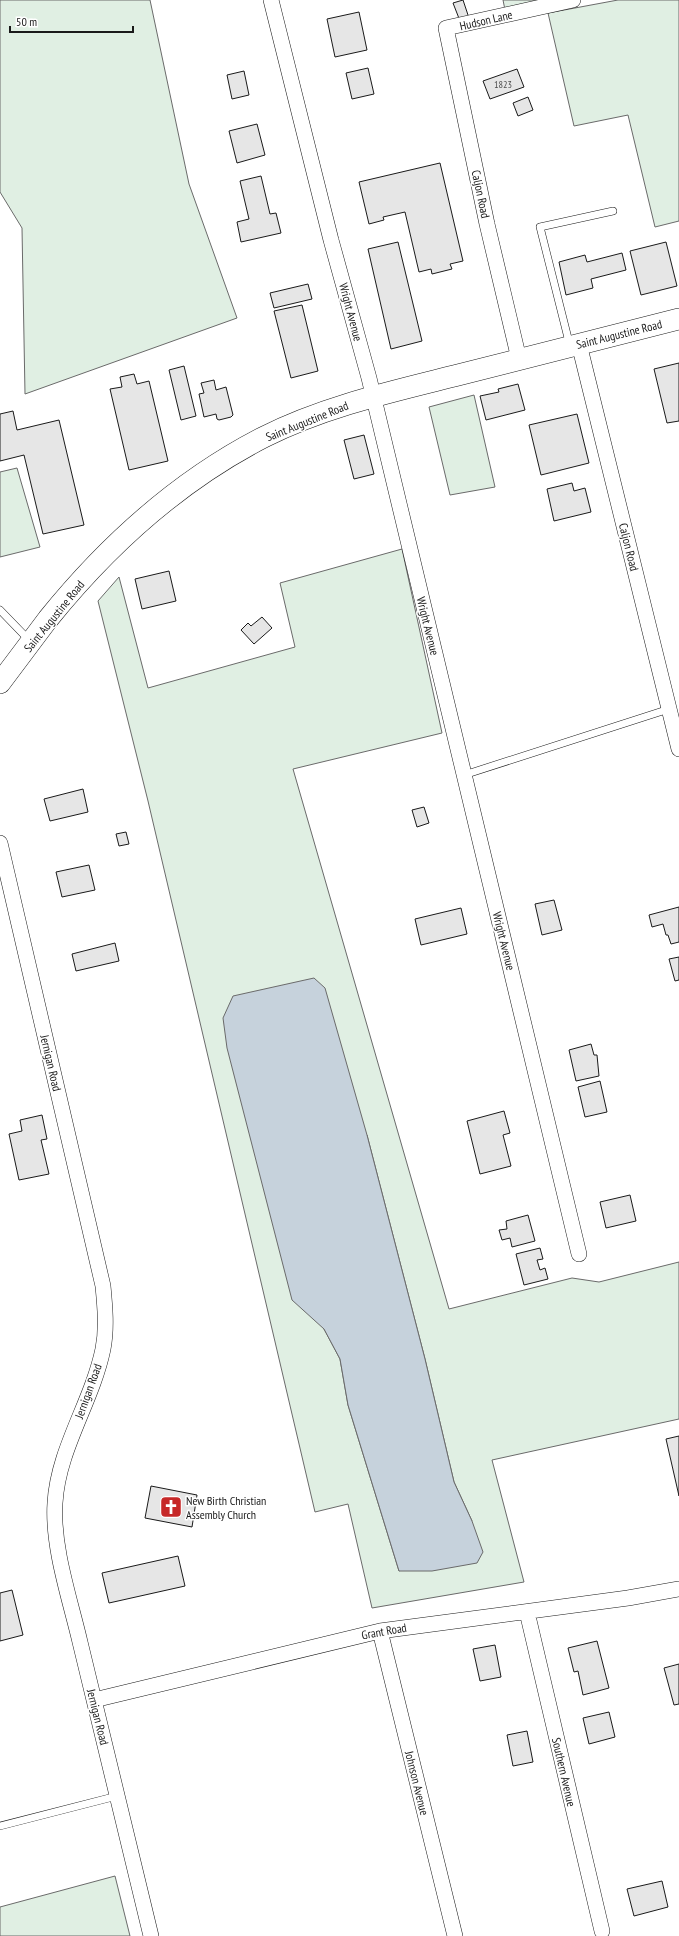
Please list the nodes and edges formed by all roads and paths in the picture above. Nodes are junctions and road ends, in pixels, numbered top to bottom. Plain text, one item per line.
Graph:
1 (271, 0) edge
2 (573, 0) edge
3 (446, 28) joint
4 (613, 211) dead end
5 (679, 319) edge
6 (575, 345) junction
7 (519, 359) junction
8 (373, 396) junction
9 (0, 610) edge
10 (31, 642) junction
11 (0, 683) edge
12 (669, 709) junction
13 (679, 749) edge
14 (464, 775) junction
15 (0, 843) edge
16 (579, 1254) dead end
17 (679, 1589) edge
18 (527, 1612) junction
19 (380, 1630) junction
20 (94, 1700) junction
21 (117, 1796) junction
22 (0, 1826) edge
23 (602, 1932) dead end
24 (151, 1936) edge
25 (455, 1936) edge

1 - 8 street, Wright Avenue
2 - 3 street, Hudson Lane
3 - 7 street, Caljon Road
4 - 6 lane
5 - 6 main road, Saint Augustine Road
6 - 7 main road, Saint Augustine Road
6 - 12 street, Caljon Road
7 - 8 main road, Saint Augustine Road
8 - 10 main road, Saint Augustine Road
8 - 14 street, Wright Avenue
9 - 10 lane
10 - 11 main road, Saint Augustine Road
12 - 13 street, Caljon Road
12 - 14 lane
14 - 16 street, Wright Avenue
15 - 20 street, Jernigan Road
17 - 18 street, Grant Road
18 - 19 street, Grant Road
18 - 23 street, Southern Avenue
19 - 20 street, Grant Road
19 - 25 street, Johnson Avenue
20 - 21 street, Jernigan Road
21 - 22 lane
21 - 24 street, Jernigan Road

